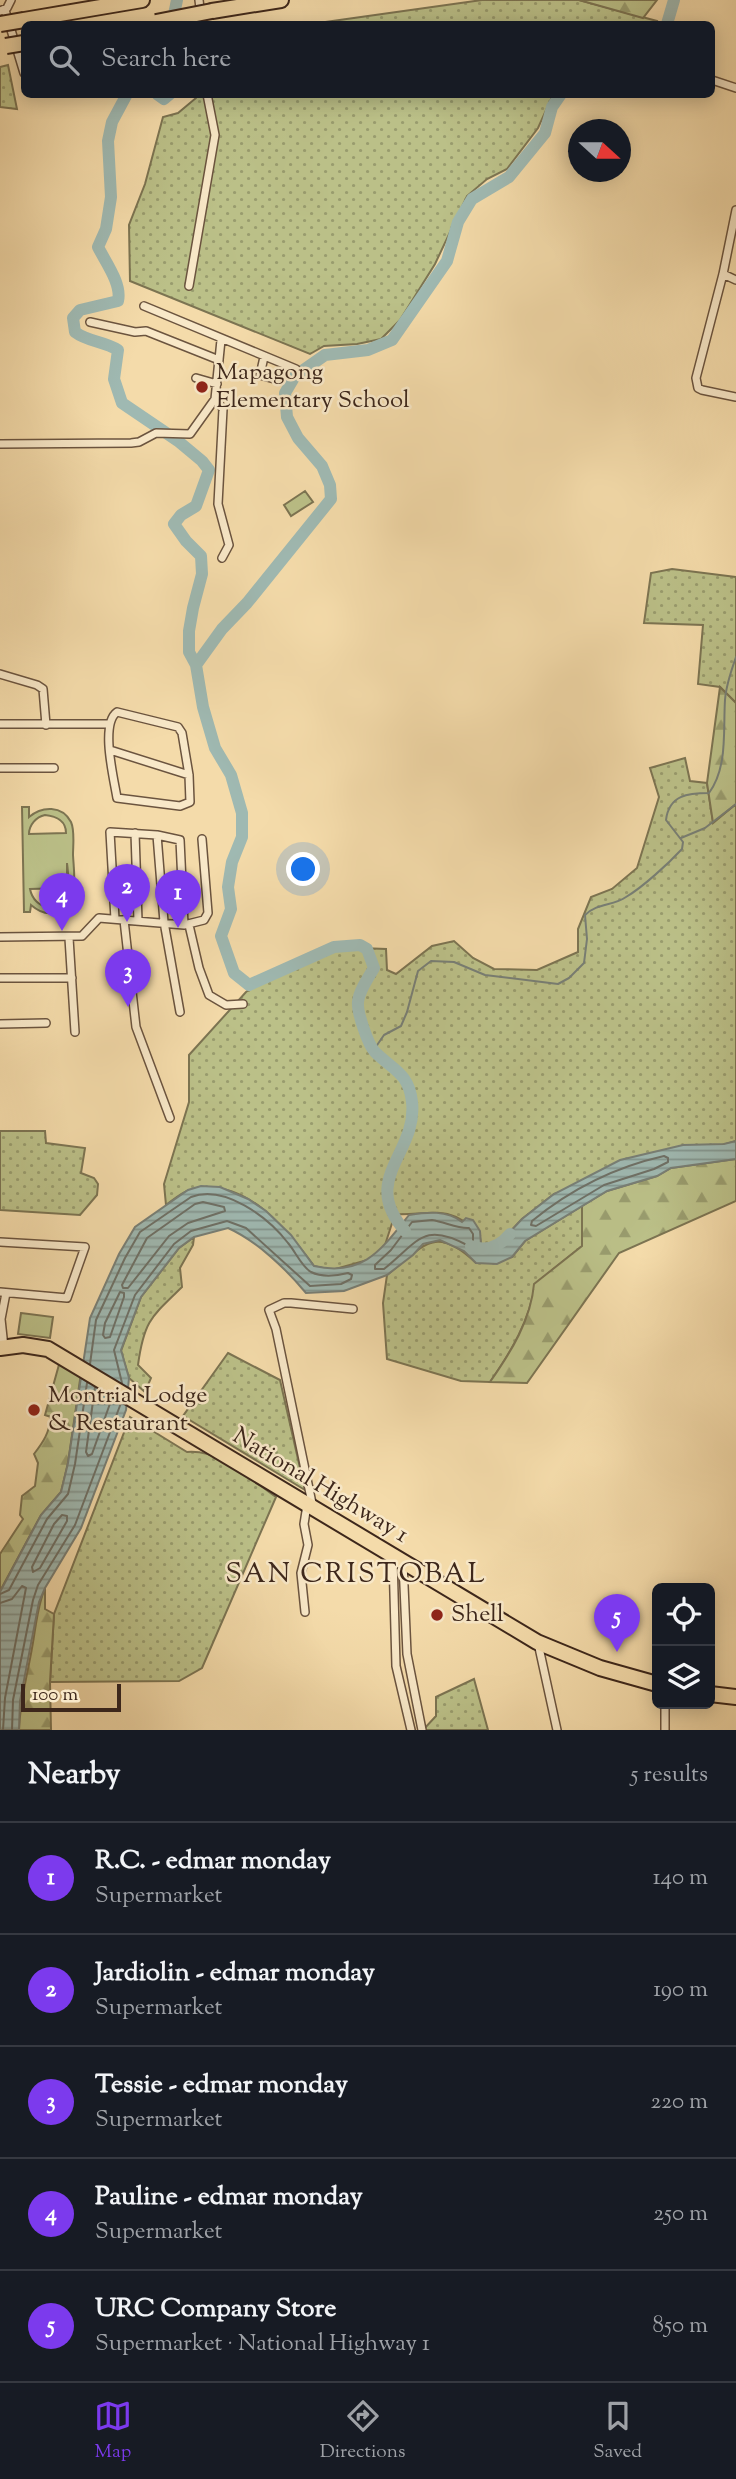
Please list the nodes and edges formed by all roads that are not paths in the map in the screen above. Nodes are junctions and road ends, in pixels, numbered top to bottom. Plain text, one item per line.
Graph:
1 (10, 0) edge
2 (142, 0) edge
3 (199, 0) edge
4 (281, 0) edge
5 (3, 10) edge
6 (160, 21) edge
7 (202, 21) edge
8 (0, 24) edge
9 (21, 43) edge
10 (3, 46) edge
11 (21, 64) edge
12 (715, 81) edge
13 (736, 88) edge
14 (208, 98) edge
15 (736, 210) edge
16 (723, 274) junction
17 (736, 280) edge
18 (190, 286) dead end
19 (144, 306) dead end
20 (90, 322) dead end
21 (222, 340) junction
22 (264, 357) junction
23 (219, 360) junction
24 (296, 369) dead end
25 (197, 378) dead end
26 (278, 380) dead end
27 (217, 384) junction
28 (736, 397) edge
29 (215, 399) junction
30 (0, 444) edge
31 (222, 558) dead end
32 (0, 674) edge
33 (109, 723) junction
34 (0, 724) edge
35 (46, 724) junction
36 (110, 750) junction
37 (0, 768) edge
38 (54, 768) dead end
39 (190, 775) junction
40 (135, 833) junction
41 (157, 835) junction
42 (202, 839) dead end
43 (115, 919) junction
44 (124, 920) junction
45 (138, 921) junction
46 (164, 922) junction
47 (187, 925) junction
48 (0, 937) edge
49 (69, 937) junction
50 (0, 978) edge
51 (72, 978) junction
52 (243, 1004) dead end
53 (180, 1012) dead end
54 (46, 1023) dead end
55 (0, 1024) edge
56 (75, 1032) dead end
57 (170, 1118) dead end
58 (0, 1242) edge
59 (3, 1292) edge
60 (353, 1309) dead end
61 (2, 1348) edge
62 (310, 1506) junction
63 (398, 1559) junction
64 (305, 1612) dead end
65 (537, 1642) junction
66 (652, 1683) edge
67 (715, 1695) edge
68 (736, 1697) edge
69 (665, 1709) edge
70 (411, 1730) edge
71 (422, 1730) edge
72 (556, 1730) edge
73 (666, 1730) edge

1 - 5 street
2 - 8 highway, bridge
3 - 7 street
4 - 6 highway, bridge
5 - 11 street
9 - 10 highway, bridge
12 - 13 street
14 - 18 street
15 - 16 street
16 - 17 street
16 - 28 street
19 - 21 street
20 - 23 street
21 - 22 street
21 - 23 street
22 - 24 street
22 - 26 street
23 - 27 street
25 - 27 street
27 - 29 street
29 - 30 street
29 - 31 street
32 - 35 street
33 - 35 street
33 - 36 street
33 - 39 street
34 - 35 street
36 - 39 street
36 - 39 street
37 - 38 street
40 - 41 street
40 - 43 street
40 - 45 street
41 - 46 street
41 - 47 street
42 - 47 street
43 - 44 street
43 - 49 street
44 - 45 street
44 - 57 street
45 - 46 street
46 - 47 street
46 - 53 street
47 - 52 street
48 - 49 street
49 - 51 street
50 - 51 street
51 - 56 street
54 - 55 street
58 - 59 street
59 - 61 street
60 - 62 street
61 - 62 highway, National Highway 1
62 - 63 highway, National Highway 1
62 - 64 street
63 - 65 highway, National Highway 1
63 - 70 street
63 - 71 street
65 - 66 highway, National Highway 1
65 - 72 street
67 - 68 highway
69 - 73 street

